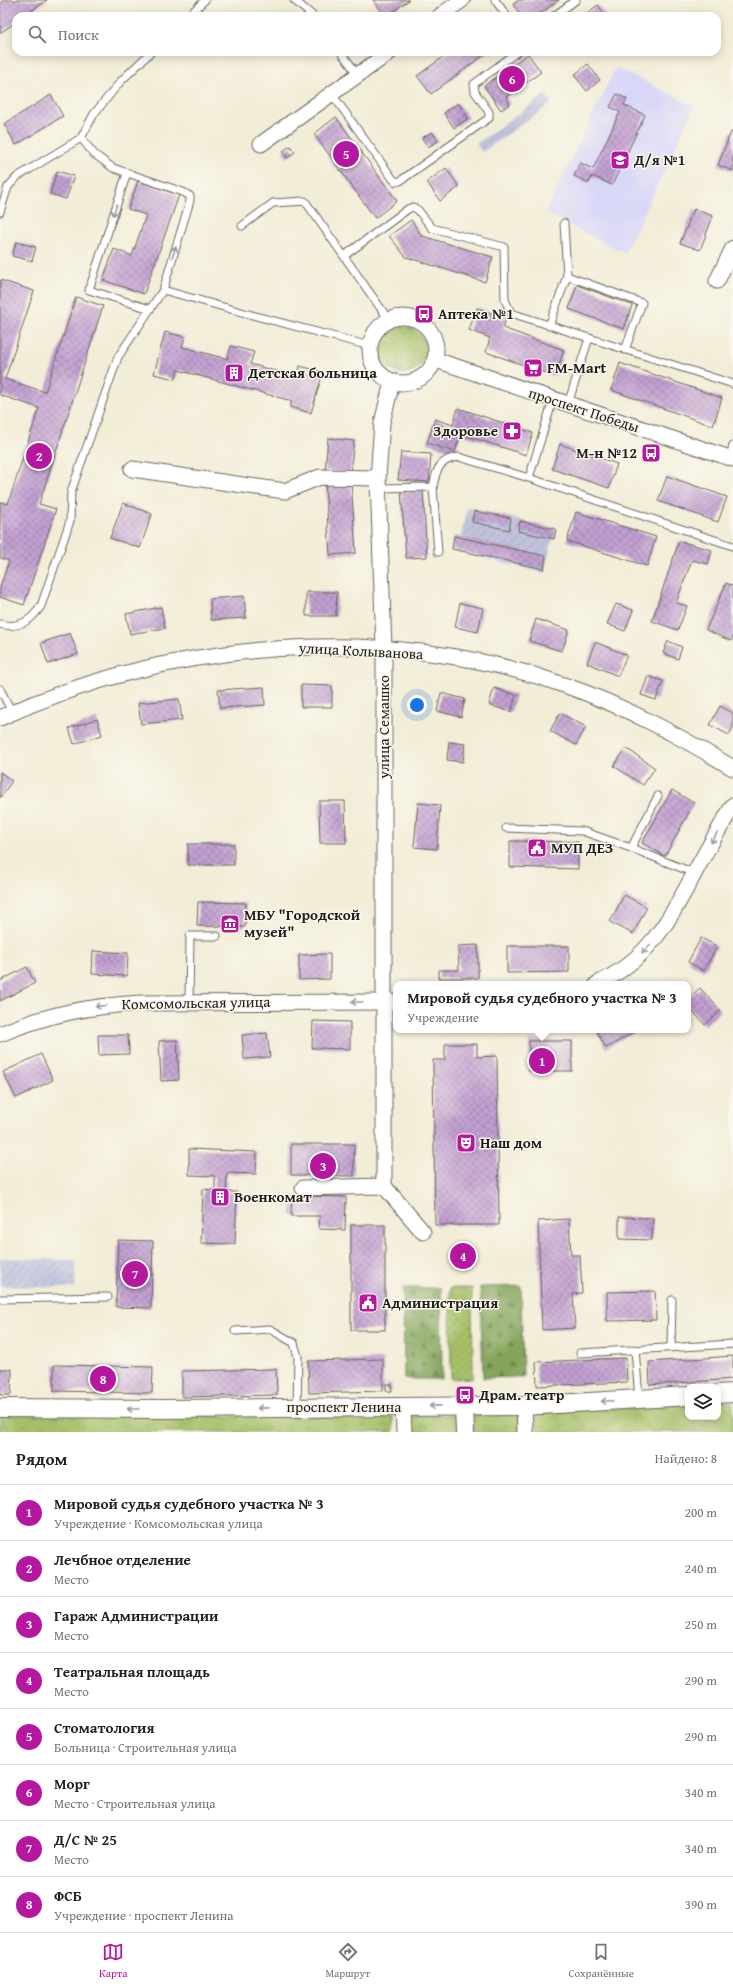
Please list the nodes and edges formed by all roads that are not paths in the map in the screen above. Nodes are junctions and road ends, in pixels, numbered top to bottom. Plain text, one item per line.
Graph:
1 (204, 0) edge
2 (294, 0) edge
3 (462, 0) edge
4 (495, 0) edge
5 (576, 0) edge
6 (192, 12) edge
7 (308, 12) edge
8 (446, 12) edge
9 (504, 12) edge
10 (560, 12) edge
11 (147, 56) edge
12 (344, 56) edge
13 (385, 56) edge
14 (512, 56) edge
15 (358, 76) junction
16 (332, 94) junction
17 (81, 138) junction
18 (262, 144) dead end
19 (127, 173) junction
20 (8, 187) junction
21 (0, 190) edge
22 (0, 212) edge
23 (564, 223) dead end
24 (242, 226) dead end
25 (733, 248) edge
26 (344, 256) junction
27 (567, 276) junction
28 (717, 281) dead end
29 (163, 290) junction
30 (150, 309) junction
31 (389, 320) junction
32 (549, 326) junction
33 (589, 338) junction
34 (370, 346) junction
35 (625, 350) junction
36 (436, 360) junction
37 (392, 382) junction
38 (733, 384) edge
39 (553, 400) junction
40 (568, 404) junction
41 (732, 454) edge
42 (132, 469) dead end
43 (529, 478) junction
44 (378, 483) junction
45 (433, 487) junction
46 (733, 546) edge
47 (438, 552) dead end
48 (0, 624) edge
49 (384, 649) junction
50 (0, 689) edge
51 (6, 715) edge
52 (733, 768) edge
53 (658, 796) dead end
54 (733, 805) edge
55 (506, 828) dead end
56 (631, 848) junction
57 (694, 873) junction
58 (217, 936) dead end
59 (603, 981) edge
60 (189, 1002) junction
61 (390, 1002) edge
62 (0, 1034) edge
63 (384, 1186) junction
64 (303, 1188) dead end
65 (423, 1232) dead end
66 (108, 1297) dead end
67 (0, 1298) edge
68 (672, 1300) dead end
69 (235, 1331) dead end
70 (733, 1344) edge
71 (671, 1347) junction
72 (635, 1349) junction
73 (580, 1352) dead end
74 (733, 1393) edge
75 (721, 1394) edge
76 (685, 1396) edge
77 (639, 1399) junction
78 (464, 1406) junction
79 (524, 1406) junction
80 (403, 1407) junction
81 (0, 1408) edge
82 (298, 1408) junction
83 (404, 1432) edge
84 (465, 1432) edge
85 (524, 1432) edge

1 - 6 lane
2 - 7 lane
3 - 8 street
4 - 9 lane
5 - 10 lane
11 - 17 lane
12 - 15 lane
13 - 15 street
14 - 16 lane
15 - 16 street
16 - 18 street
17 - 19 lane
17 - 20 lane
29 -> 19 lane
19 -> 30 lane
20 - 21 lane
20 - 22 lane
23 - 27 lane
24 - 26 lane
25 - 28 street
26 - 31 lane
26 - 32 lane
27 - 32 lane
27 - 35 lane
29 - 30 lane
29 - 34 lane
30 - 48 lane
31 - 34 street
31 - 36 street
32 - 33 lane
33 - 35 lane
33 - 40 lane
34 - 37 street
35 - 38 lane
36 - 37 street
36 - 39 street, проспект Победы
37 - 44 street, улица Семашко
39 - 40 street, проспект Победы
39 - 43 lane
40 - 41 street, проспект Победы
42 - 44 street
43 - 45 lane
43 - 46 lane
44 - 45 lane
44 - 49 street, улица Семашко
45 - 47 lane
49 - 51 street, улица Колыванова
49 - 52 street, улица Колыванова
49 - 61 street, улица Семашко
50 - 51 lane
53 - 56 lane
54 -> 57 street
55 - 56 lane
56 - 57 lane
57 -> 59 street
58 - 60 lane
61 -> 60 street, Комсомольская улица
60 -> 62 street, Комсомольская улица
61 - 63 street, улица Семашко
63 - 64 street
63 - 65 street
66 - 67 lane
68 - 71 lane
69 - 82 lane
70 - 71 lane
71 - 72 lane
72 - 73 lane
72 - 77 lane
74 - 75 street
76 - 77 street, проспект Ленина
77 -> 79 street, проспект Ленина
78 - 79 street, проспект Ленина
78 -> 80 street, проспект Ленина
78 - 84 street
79 - 85 street
80 - 82 street, проспект Ленина
80 - 83 street
82 -> 81 street, проспект Ленина

